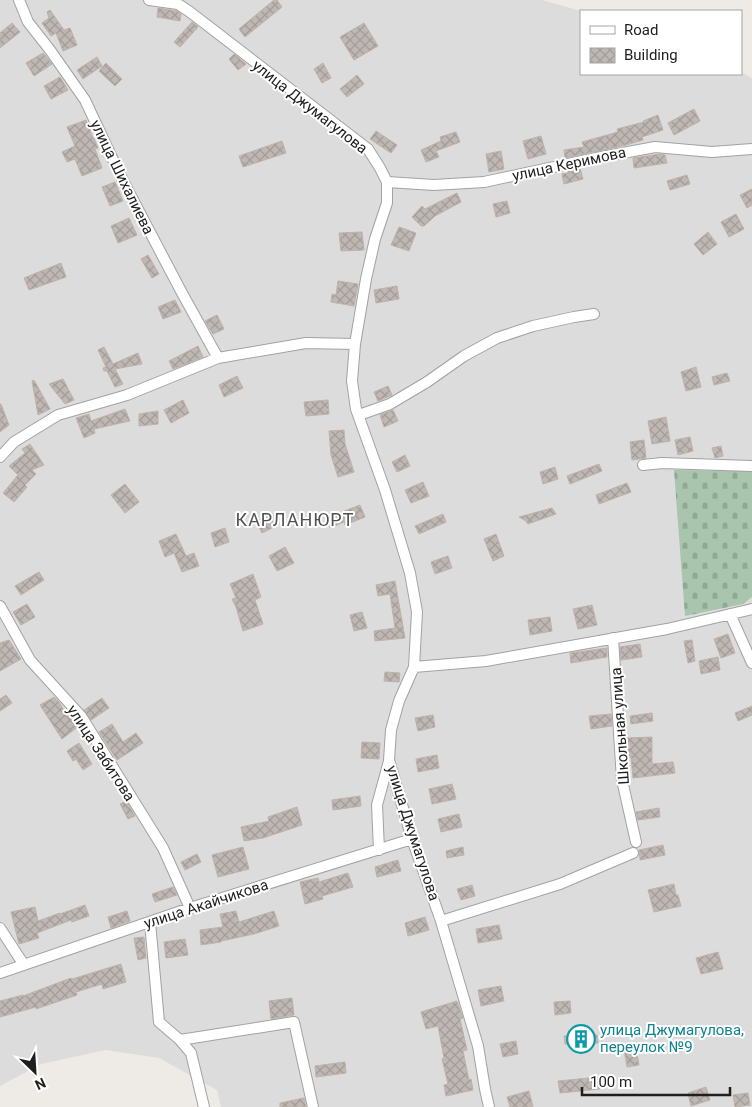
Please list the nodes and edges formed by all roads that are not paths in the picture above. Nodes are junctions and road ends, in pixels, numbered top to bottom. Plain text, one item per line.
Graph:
1 (20, 0) edge
2 (149, 0) edge
3 (752, 149) edge
4 (387, 182) junction
5 (594, 314) dead end
6 (355, 344) junction
7 (218, 358) junction
8 (359, 415) junction
9 (0, 457) edge
10 (643, 465) dead end
11 (752, 466) edge
12 (0, 606) edge
13 (752, 609) edge
14 (730, 614) junction
15 (613, 638) junction
16 (752, 663) edge
17 (414, 668) junction
18 (389, 760) junction
19 (412, 839) junction
20 (636, 842) dead end
21 (379, 850) junction
22 (633, 853) dead end
23 (190, 908) junction
24 (441, 920) junction
25 (150, 922) junction
26 (0, 928) edge
27 (24, 965) junction
28 (0, 973) edge
29 (180, 1040) junction
30 (204, 1107) edge
31 (313, 1107) edge
32 (489, 1107) edge

1 - 7 street, улица Шихалиева
2 - 4 street, улица Джумагулова
3 - 4 street, улица Керимова
4 - 6 street, улица Джумагулова
5 - 8 street
6 - 7 street
6 - 8 street, улица Джумагулова
7 - 9 street
8 - 17 street, улица Джумагулова
10 - 11 street
12 - 23 street, улица Забитова
13 - 14 street
14 - 15 street
14 - 16 street
15 - 17 street
15 - 20 street, Школьная улица
17 - 18 street, улица Джумагулова
18 - 19 street, улица Джумагулова
18 - 21 street
19 - 21 street, улица Акайчикова
19 - 24 street, улица Джумагулова
21 - 23 street, улица Акайчикова
22 - 24 street
23 - 25 street, улица Акайчикова
24 - 32 street, улица Джумагулова
25 - 27 street, улица Акайчикова
25 - 29 street
26 - 27 street
27 - 28 street, улица Акайчикова
29 - 30 street
29 - 31 street

